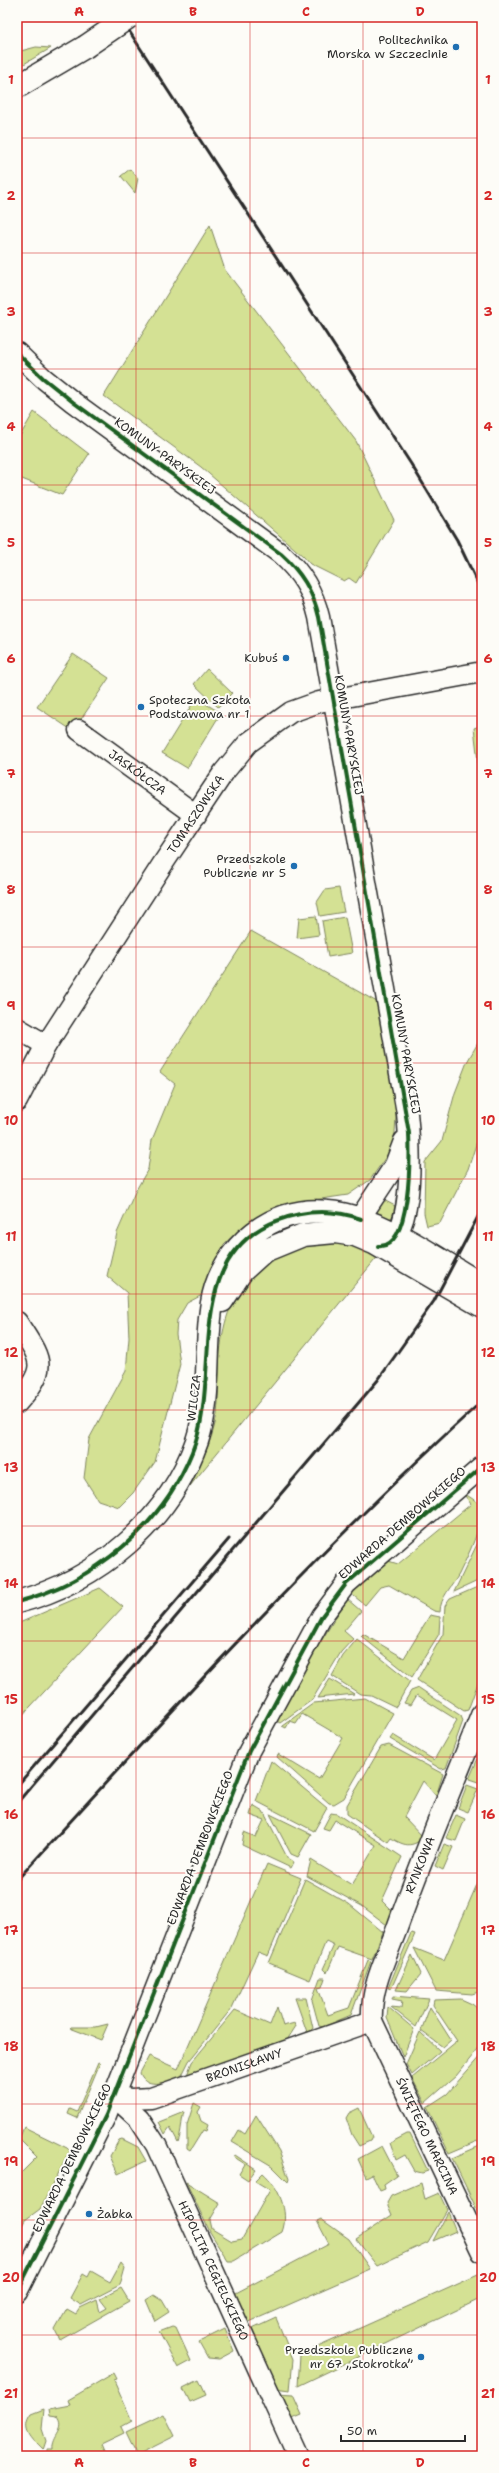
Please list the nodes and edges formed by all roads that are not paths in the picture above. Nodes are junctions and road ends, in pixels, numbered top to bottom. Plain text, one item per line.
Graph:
1 (129, 17) edge
2 (17, 87) edge
3 (17, 353) edge
4 (482, 672) edge
5 (333, 699) junction
6 (79, 730) dead end
7 (196, 815) junction
8 (17, 1028) edge
9 (46, 1045) junction
10 (17, 1101) edge
11 (407, 1113) junction
12 (361, 1218) junction
13 (380, 1240) junction
14 (482, 1285) edge
15 (482, 1306) edge
16 (17, 1322) edge
17 (209, 1339) junction
18 (17, 1403) edge
19 (482, 1467) edge
20 (17, 1602) edge
21 (482, 1713) edge
22 (372, 2021) junction
23 (114, 2096) junction
24 (482, 2252) edge
25 (17, 2292) edge
26 (298, 2456) edge

1 - 2 street, bridge
3 - 5 street, KOMUNY PARYSKIEJ
4 - 5 street, TOMASZOWSKA
5 - 7 street, TOMASZOWSKA
5 - 11 street, KOMUNY PARYSKIEJ
6 - 7 street, JASKÓŁCZA
7 - 9 street, TOMASZOWSKA
8 - 9 street
9 - 10 street, TOMASZOWSKA
11 - 12 street, KOMUNY PARYSKIEJ
11 - 13 street, KOMUNY PARYSKIEJ
12 - 13 street, WILCZA
12 - 13 street
12 - 17 street, WILCZA
13 - 14 street
13 - 15 street
13 - 17 street, WILCZA
16 - 18 street
17 - 20 street, WILCZA
19 - 23 street, EDWARDA DEMBOWSKIEGO
21 - 22 street, RYNKOWA
22 - 23 street, BRONISŁAWY
22 - 24 street, ŚWIĘTEGO MARCINA
23 - 25 street, EDWARDA DEMBOWSKIEGO
23 - 26 street, HIPOLITA CEGIELSKIEGO

